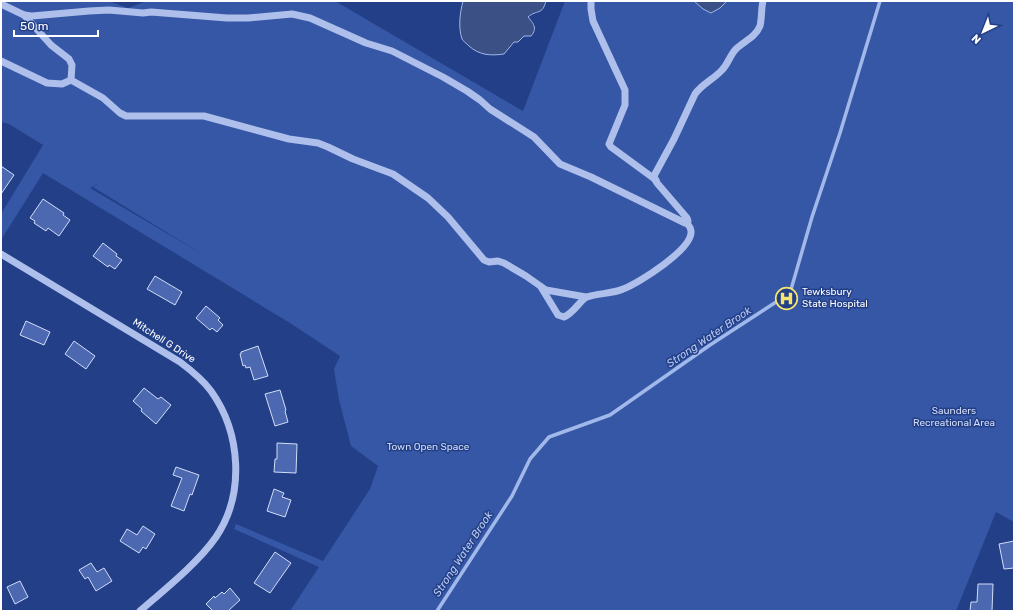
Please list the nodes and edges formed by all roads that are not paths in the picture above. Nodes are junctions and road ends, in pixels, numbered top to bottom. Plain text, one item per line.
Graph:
1 (591, 1) edge
2 (763, 1) edge
3 (1, 4) edge
4 (24, 14) junction
5 (1, 61) edge
6 (71, 80) junction
7 (656, 180) junction
8 (687, 223) junction
9 (1, 254) edge
10 (541, 287) junction
11 (586, 297) junction
12 (140, 611) edge

1 - 7 street
2 - 7 street
3 - 4 street
4 - 6 street
4 - 8 street
5 - 6 street
6 - 10 street
7 - 8 street
8 - 11 street
9 - 12 street, Mitchell G Drive
10 - 11 street
10 - 11 street

